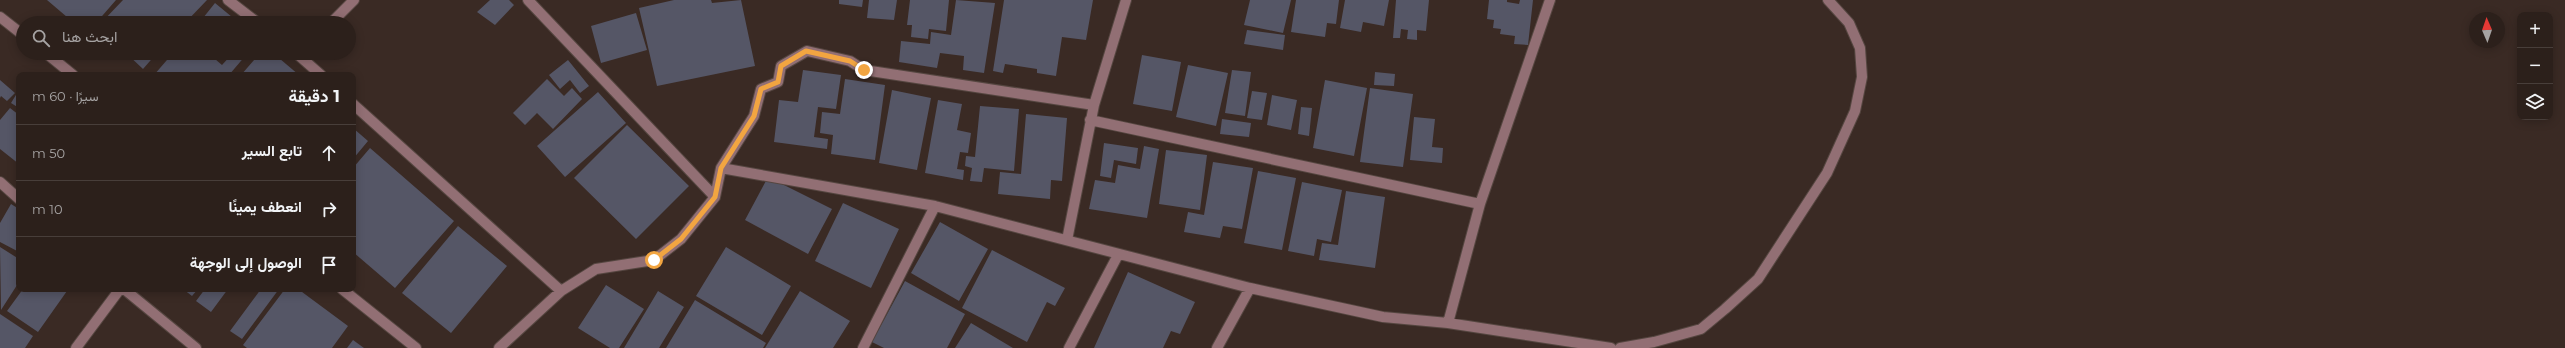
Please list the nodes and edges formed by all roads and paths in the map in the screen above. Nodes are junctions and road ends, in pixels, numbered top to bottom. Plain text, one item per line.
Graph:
1 (228, 0) edge
2 (354, 0) edge
3 (528, 0) edge
4 (1126, 0) edge
5 (1550, 0) edge
6 (1828, 0) edge
7 (249, 16) edge
8 (338, 16) edge
9 (2, 22) edge
10 (16, 31) edge
11 (55, 60) edge
12 (305, 60) edge
13 (70, 72) edge
14 (318, 72) edge
15 (1094, 105) junction
16 (356, 107) edge
17 (1090, 120) junction
18 (721, 168) junction
19 (0, 182) edge
20 (16, 195) edge
21 (715, 197) junction
22 (1480, 204) junction
23 (935, 206) junction
24 (1066, 240) junction
25 (1118, 255) junction
26 (1250, 288) junction
27 (562, 291) junction
28 (118, 292) edge
29 (128, 292) edge
30 (346, 292) edge
31 (1448, 323) junction
32 (505, 346) edge
33 (76, 348) edge
34 (196, 348) edge
35 (416, 348) edge
36 (863, 348) edge
37 (1069, 348) edge
38 (1217, 348) edge
39 (1611, 348) edge
40 (1620, 348) edge

1 - 7 street
2 - 8 street
3 - 21 street
4 - 15 street
5 - 22 street
6 - 40 street
9 - 10 street
11 - 13 street
12 - 14 street
15 - 17 street
15 - 18 street
16 - 27 street
17 - 22 street
17 - 24 street
18 - 21 street
18 - 23 street
19 - 20 street
21 - 27 street
22 - 31 street
23 - 24 street
23 - 36 street
24 - 25 street
25 - 26 street
25 - 37 street
26 - 31 street
26 - 38 street
27 - 32 street
28 - 33 street
29 - 34 street
30 - 35 street
31 - 39 street

